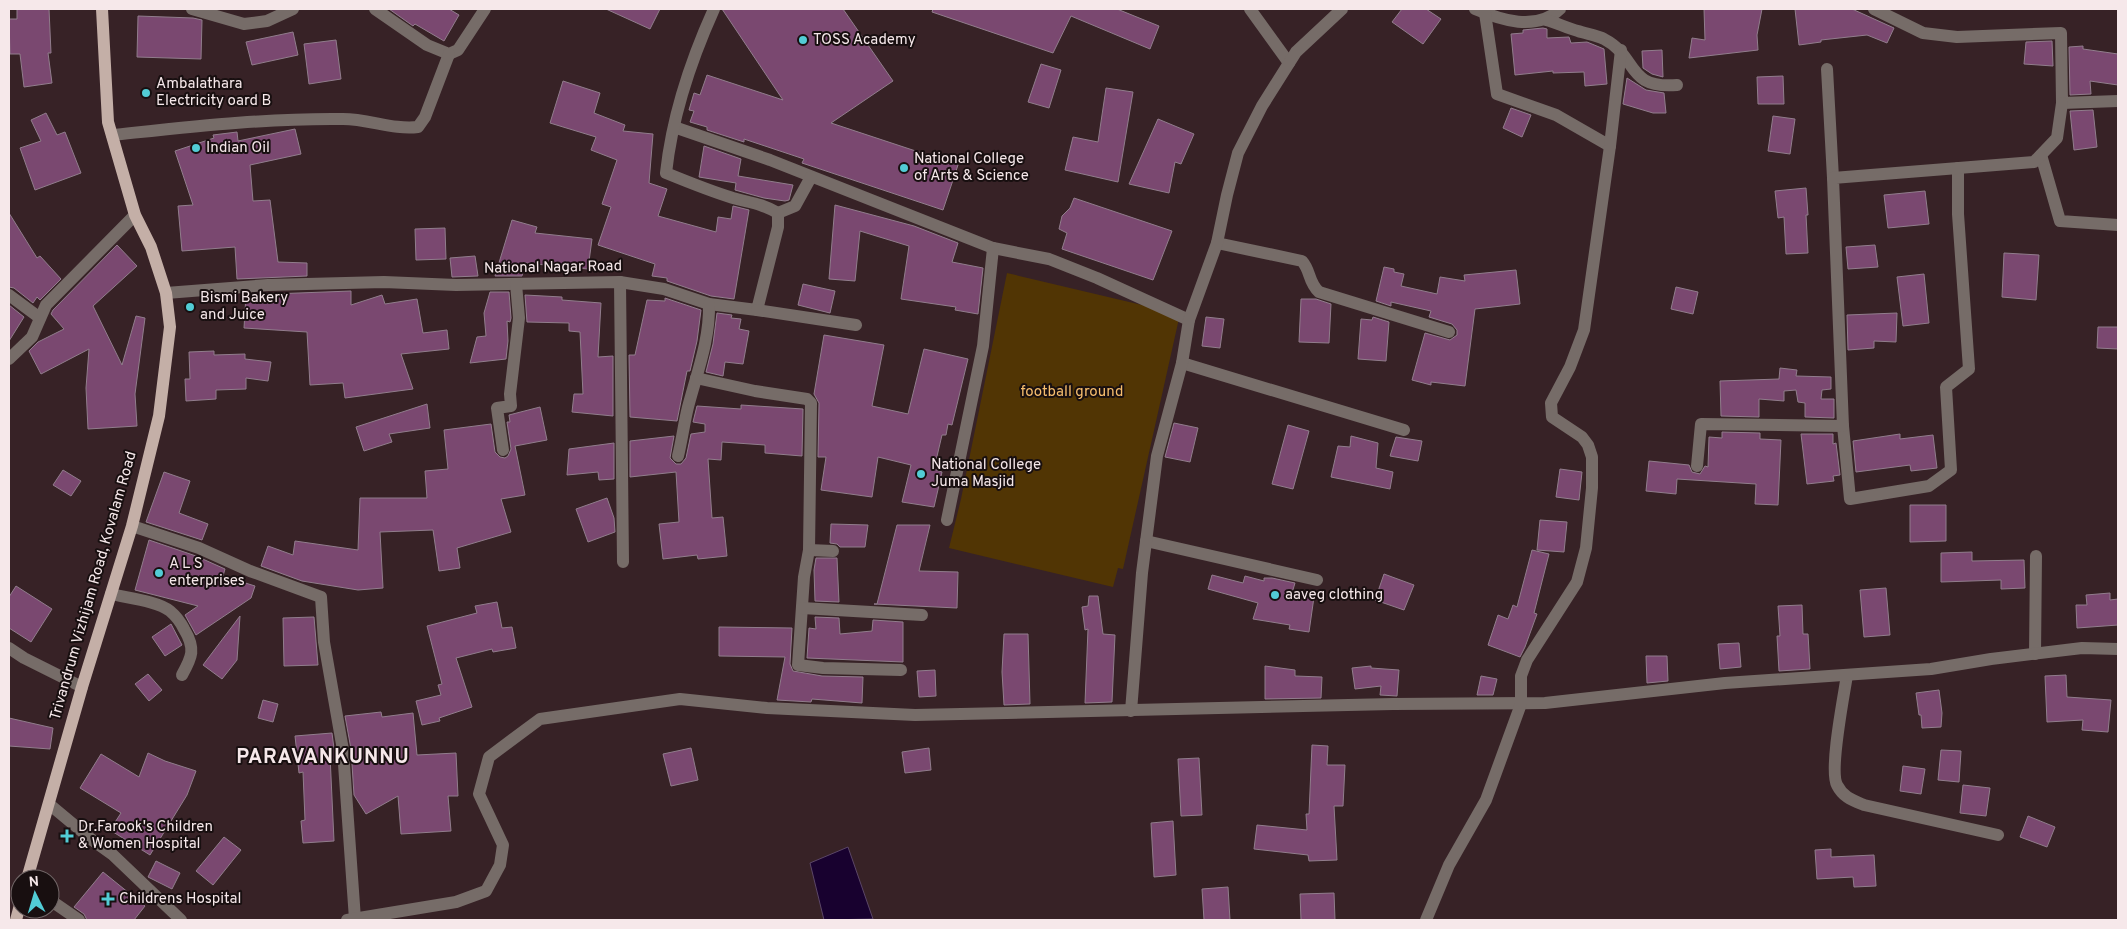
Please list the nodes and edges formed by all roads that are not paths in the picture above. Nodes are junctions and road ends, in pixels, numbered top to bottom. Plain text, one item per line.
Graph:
1 (102, 9) edge
2 (192, 9) edge
3 (293, 9) edge
4 (375, 9) edge
5 (485, 9) edge
6 (714, 9) edge
7 (1250, 9) edge
8 (1342, 9) edge
9 (1560, 9) edge
10 (1874, 9) edge
11 (1480, 11) edge
12 (1546, 20) junction
13 (1621, 50) junction
14 (449, 54) junction
15 (1289, 63) junction
16 (1827, 69) dead end
17 (1677, 86) dead end
18 (2118, 101) edge
19 (2062, 103) junction
20 (674, 127) junction
21 (112, 135) junction
22 (1610, 146) junction
23 (2041, 155) junction
24 (1958, 168) junction
25 (811, 177) junction
26 (1833, 178) junction
27 (778, 213) junction
28 (135, 215) junction
29 (2118, 225) edge
30 (1217, 243) junction
31 (993, 248) junction
32 (620, 282) junction
33 (516, 284) junction
34 (166, 293) junction
35 (9, 295) edge
36 (709, 304) junction
37 (757, 310) junction
38 (40, 318) junction
39 (1188, 320) junction
40 (856, 325) dead end
41 (1449, 332) dead end
42 (9, 359) edge
43 (1182, 363) junction
44 (696, 378) junction
45 (1843, 426) junction
46 (1404, 430) dead end
47 (503, 450) dead end
48 (678, 456) dead end
49 (1698, 466) dead end
50 (947, 520) dead end
51 (132, 526) junction
52 (1146, 541) junction
53 (809, 550) junction
54 (833, 551) dead end
55 (2036, 556) dead end
56 (623, 562) dead end
57 (1317, 580) dead end
58 (111, 594) junction
59 (802, 608) junction
60 (922, 615) dead end
61 (9, 648) edge
62 (2118, 649) edge
63 (2035, 654) junction
64 (902, 670) dead end
65 (182, 675) dead end
66 (1847, 675) junction
67 (82, 687) junction
68 (1520, 704) junction
69 (1131, 711) junction
70 (49, 804) junction
71 (1998, 835) dead end
72 (30, 869) edge
73 (60, 907) edge
74 (79, 920) edge
75 (181, 920) edge
76 (351, 920) edge
77 (1426, 920) edge

1 - 21 main road, Trivandrum Vizhijam Road, Kovalam Road
2 - 3 street
4 - 14 street
5 - 14 street
6 - 20 street
7 - 15 street
8 - 15 street
9 - 12 street
10 - 19 street
11 - 12 street
11 - 22 street
12 - 13 street
13 - 17 street
13 - 22 street
14 - 21 street
15 - 30 street
16 - 26 street
18 - 19 street
19 - 23 street
20 - 25 street
20 - 27 street
21 - 28 main road, Trivandrum Vizhijam Road, Kovalam Road
22 - 68 street
23 - 24 street
23 - 29 street
24 - 26 street
24 - 45 street
25 - 27 street
25 - 31 street
26 - 45 street
27 - 37 street
28 - 34 main road, Trivandrum Vizhijam Road, Kovalam Road
28 - 38 street
30 - 39 street
30 - 41 street
31 - 39 street
31 - 50 street
32 - 33 street, National Nagar Road
32 - 36 street, National Nagar Road
32 - 56 street
33 - 34 street, National Nagar Road
33 - 47 street
34 - 51 main road, Trivandrum Vizhijam Road, Kovalam Road
35 - 38 street
36 - 37 street, National Nagar Road
36 - 44 street
37 - 40 street, National Nagar Road
38 - 42 street
39 - 43 street
43 - 46 street
43 - 52 street
44 - 48 street
44 - 53 street
45 - 49 street
51 - 58 main road, Trivandrum Vizhijam Road, Kovalam Road
51 - 76 street
52 - 57 street
52 - 69 street
53 - 54 street
53 - 59 street
55 - 63 street
58 - 65 street
58 - 67 main road, Trivandrum Vizhijam Road, Kovalam Road
59 - 60 street
59 - 64 street
61 - 67 street
62 - 63 street
63 - 66 street
66 - 68 street
66 - 71 street
67 - 70 main road, Trivandrum Vizhijam Road, Kovalam Road
68 - 69 street
68 - 77 street
69 - 76 street
70 - 72 main road, Trivandrum Vizhijam Road, Kovalam Road
70 - 75 street
73 - 74 street

